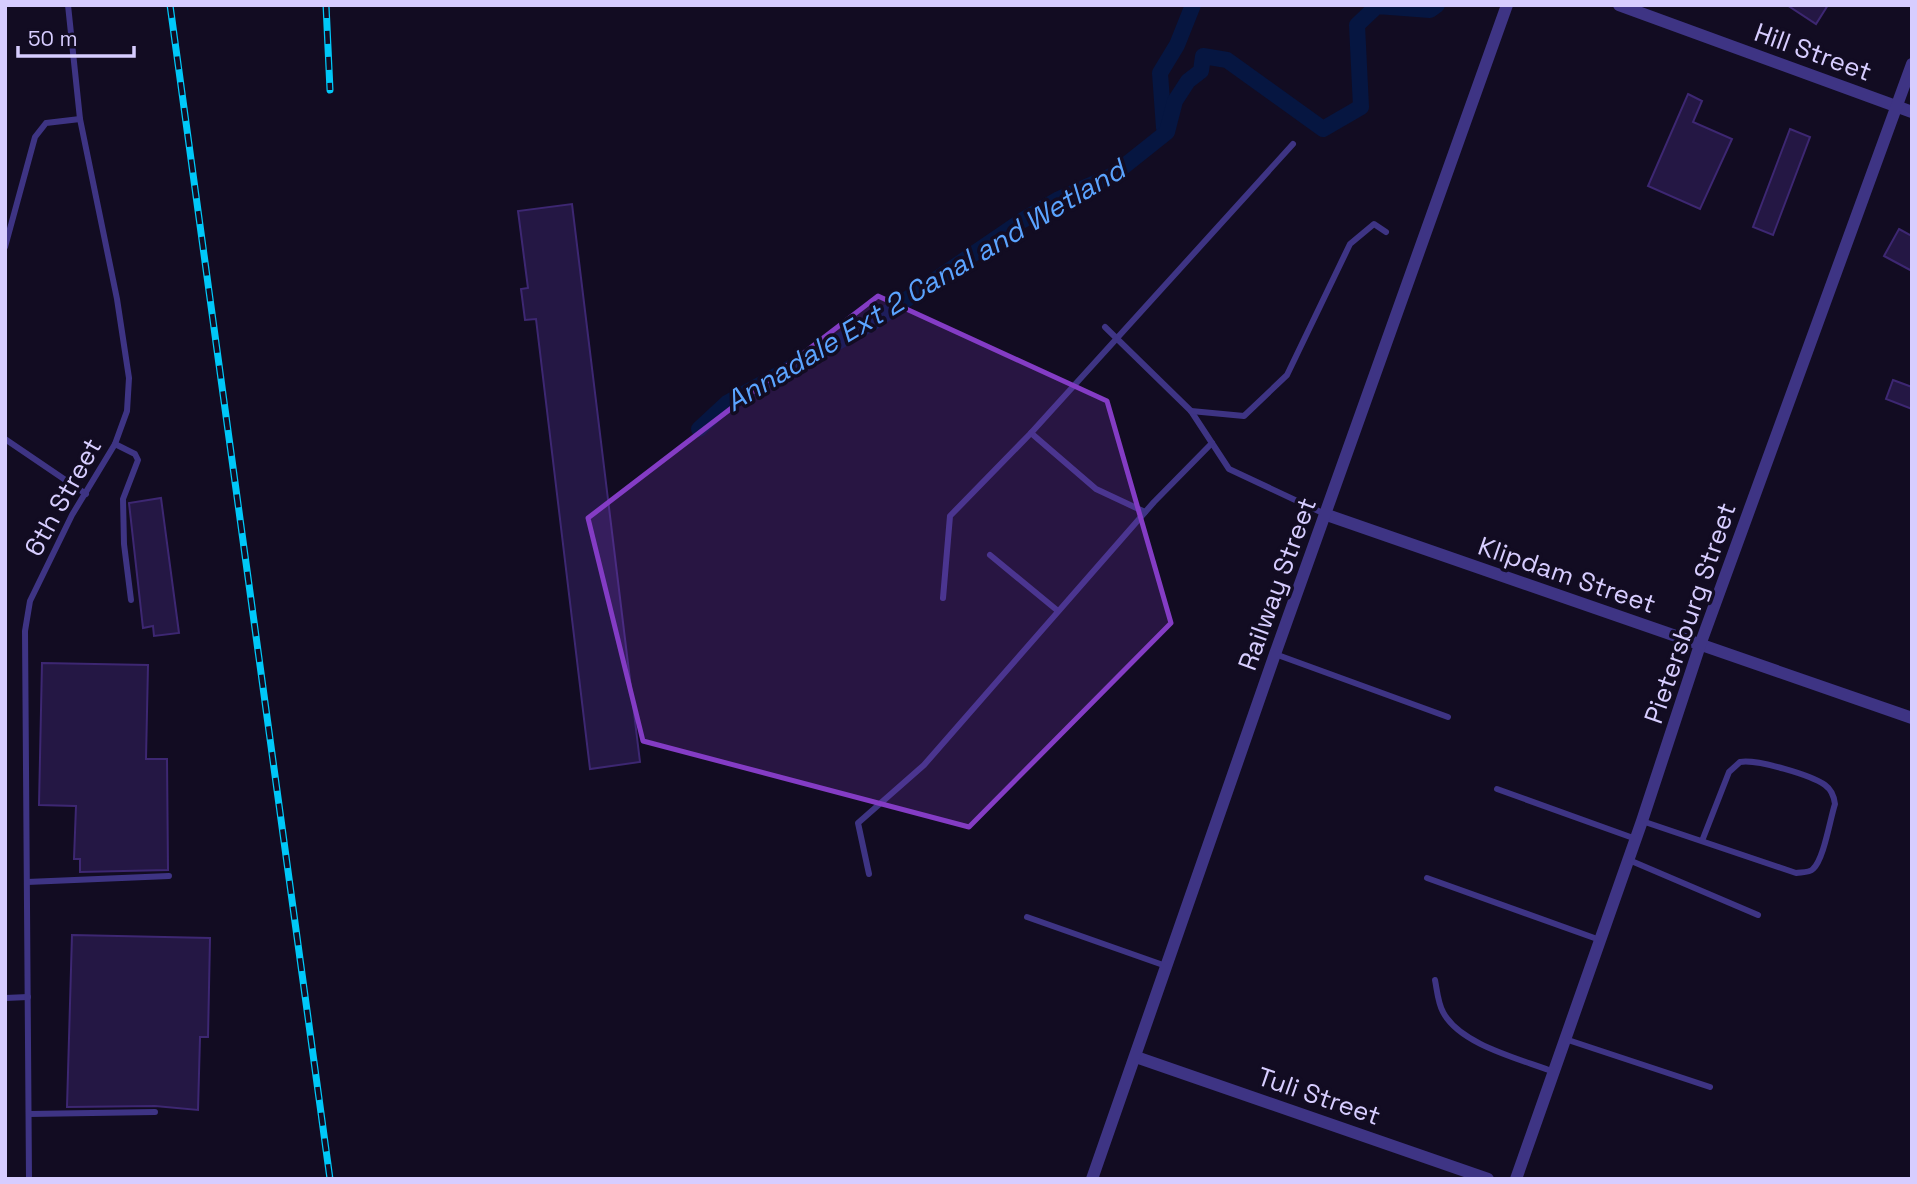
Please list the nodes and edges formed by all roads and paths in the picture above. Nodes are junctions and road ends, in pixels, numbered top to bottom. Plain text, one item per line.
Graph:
1 (68, 5) edge
2 (1507, 5) edge
3 (1619, 5) edge
4 (1912, 64) edge
5 (1896, 107) junction
6 (1912, 112) edge
7 (80, 119) junction
8 (1293, 144) dead end
9 (1386, 232) dead end
10 (5, 247) edge
11 (1105, 327) dead end
12 (1116, 338) junction
13 (1191, 411) junction
14 (1031, 433) junction
15 (5, 439) edge
16 (1212, 443) junction
17 (115, 444) junction
18 (86, 494) junction
19 (1145, 512) junction
20 (1327, 515) junction
21 (990, 555) dead end
22 (943, 598) dead end
23 (131, 600) dead end
24 (1058, 611) junction
25 (1700, 645) junction
26 (1275, 654) junction
27 (1448, 716) dead end
28 (1912, 718) edge
29 (1497, 789) dead end
30 (1642, 821) junction
31 (1636, 839) junction
32 (1702, 841) junction
33 (1629, 860) junction
34 (869, 874) dead end
35 (169, 876) dead end
36 (1427, 878) dead end
37 (27, 882) junction
38 (1758, 915) dead end
39 (1027, 917) dead end
40 (1600, 940) junction
41 (1167, 967) junction
42 (1435, 979) dead end
43 (5, 998) edge
44 (28, 998) junction
45 (1565, 1039) junction
46 (1136, 1057) junction
47 (1553, 1072) junction
48 (1710, 1087) dead end
49 (155, 1112) dead end
50 (29, 1114) junction
51 (29, 1179) edge
52 (1092, 1179) edge
53 (1488, 1179) edge
54 (1516, 1179) edge

1 - 7 lane, 6th Street
2 - 20 street, Railway Street
3 - 5 street, Hill Street
4 - 5 street, Pietersburg Street
5 - 6 street, Hill Street
5 - 25 street, Pietersburg Street
7 - 10 lane
7 - 17 lane, 6th Street
8 - 12 lane
9 - 13 lane
11 - 12 lane
12 - 13 lane
12 - 14 lane
13 - 16 lane
14 - 19 lane
14 - 22 lane
15 - 18 lane
16 - 19 lane
16 - 20 lane
17 - 18 lane, 6th Street
17 - 23 lane
18 - 37 lane, 6th Street
19 - 24 lane
20 - 25 street, Klipdam Street
20 - 26 street, Railway Street
21 - 24 lane
24 - 34 lane
25 - 28 street, Klipdam Street
25 - 30 street, Pietersburg Street
26 - 27 lane
26 - 41 street, Railway Street
29 - 31 lane
30 - 31 street, Pietersburg Street
30 - 32 lane
31 - 33 street, Pietersburg Street
32 - 32 lane
33 - 38 lane
33 - 40 street, Pietersburg Street
35 - 37 lane
36 - 40 lane
37 - 44 lane, 6th Street
39 - 41 lane
40 - 45 street, Pietersburg Street
41 - 46 street, Railway Street
42 - 47 lane
43 - 44 lane
44 - 50 lane, 6th Street
45 - 47 street, Pietersburg Street
45 - 48 lane
46 - 52 street, Railway Street
46 - 53 street, Tuli Street
47 - 54 street, Pietersburg Street
49 - 50 lane
50 - 51 lane, 6th Street

